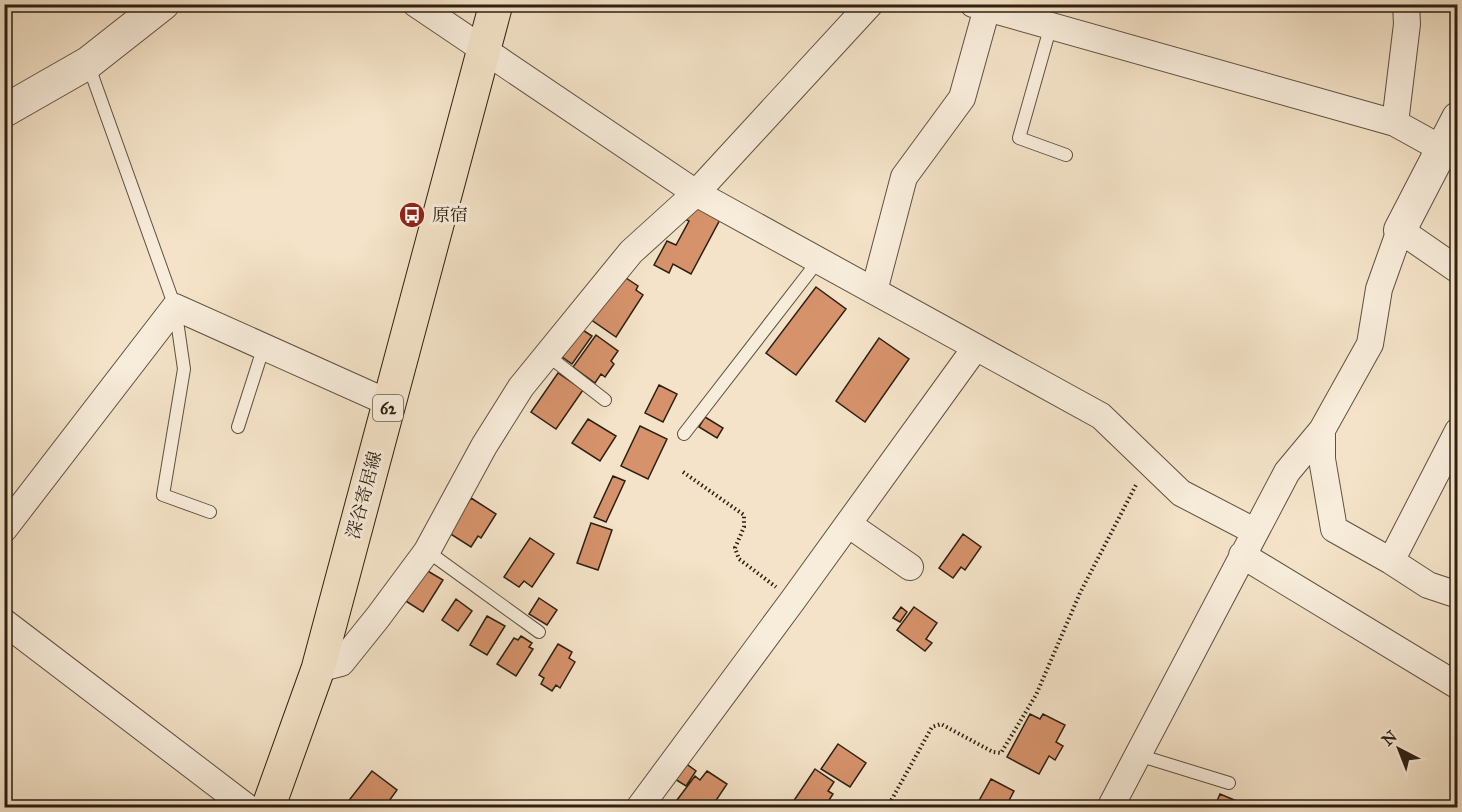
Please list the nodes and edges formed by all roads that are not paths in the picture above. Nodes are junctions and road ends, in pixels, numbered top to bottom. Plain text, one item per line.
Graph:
1 (163, 4) edge
2 (416, 4) edge
3 (496, 4) edge
4 (870, 4) edge
5 (1406, 4) edge
6 (980, 6) edge
7 (1052, 25) junction
8 (484, 50) junction
9 (88, 63) junction
10 (4, 111) edge
11 (1458, 117) edge
12 (1395, 123) junction
13 (1442, 149) junction
14 (1066, 155) dead end
15 (696, 193) junction
16 (1400, 230) junction
17 (818, 261) junction
18 (1458, 270) edge
19 (874, 291) junction
20 (175, 307) junction
21 (264, 346) junction
22 (976, 347) junction
23 (547, 355) junction
24 (605, 399) dead end
25 (389, 403) junction
26 (238, 427) dead end
27 (1322, 430) junction
28 (1458, 431) edge
29 (684, 434) dead end
30 (1450, 467) edge
31 (210, 512) dead end
32 (848, 524) junction
33 (4, 529) edge
34 (1254, 531) junction
35 (427, 551) junction
36 (1242, 555) junction
37 (1391, 561) junction
38 (910, 567) dead end
39 (1458, 595) edge
40 (4, 622) edge
41 (539, 632) dead end
42 (318, 669) junction
43 (1458, 686) edge
44 (1138, 755) junction
45 (1229, 783) dead end
46 (248, 807) edge
47 (268, 807) edge
48 (639, 807) edge
49 (1110, 807) edge

1 - 9 street
2 - 8 street
3 - 8 main road, 深谷寄居線 / 62
4 - 15 street
5 - 12 street
6 - 7 street
6 - 19 street
7 - 12 street
7 - 14 lane
8 - 15 street
8 - 25 main road, 深谷寄居線 / 62
9 - 10 street
9 - 20 lane
11 - 13 street
12 - 13 street
13 - 16 street
15 - 17 street
15 - 23 street
16 - 18 street
16 - 27 street
17 - 19 street
17 - 29 lane
19 - 22 street
20 - 21 street
20 - 31 lane
20 - 33 street
21 - 25 street
21 - 26 lane
22 - 32 street
22 - 34 street
23 - 24 lane
23 - 35 street
25 - 42 main road, 深谷寄居線 / 62
27 - 34 street
27 - 37 street
28 - 30 street
30 - 37 street
32 - 38 street
32 - 48 street
34 - 36 street
35 - 41 lane
35 - 42 street
36 - 43 street
36 - 44 street
37 - 39 street
40 - 46 street
42 - 47 main road, 深谷寄居線 / 62
44 - 45 lane
44 - 49 street

